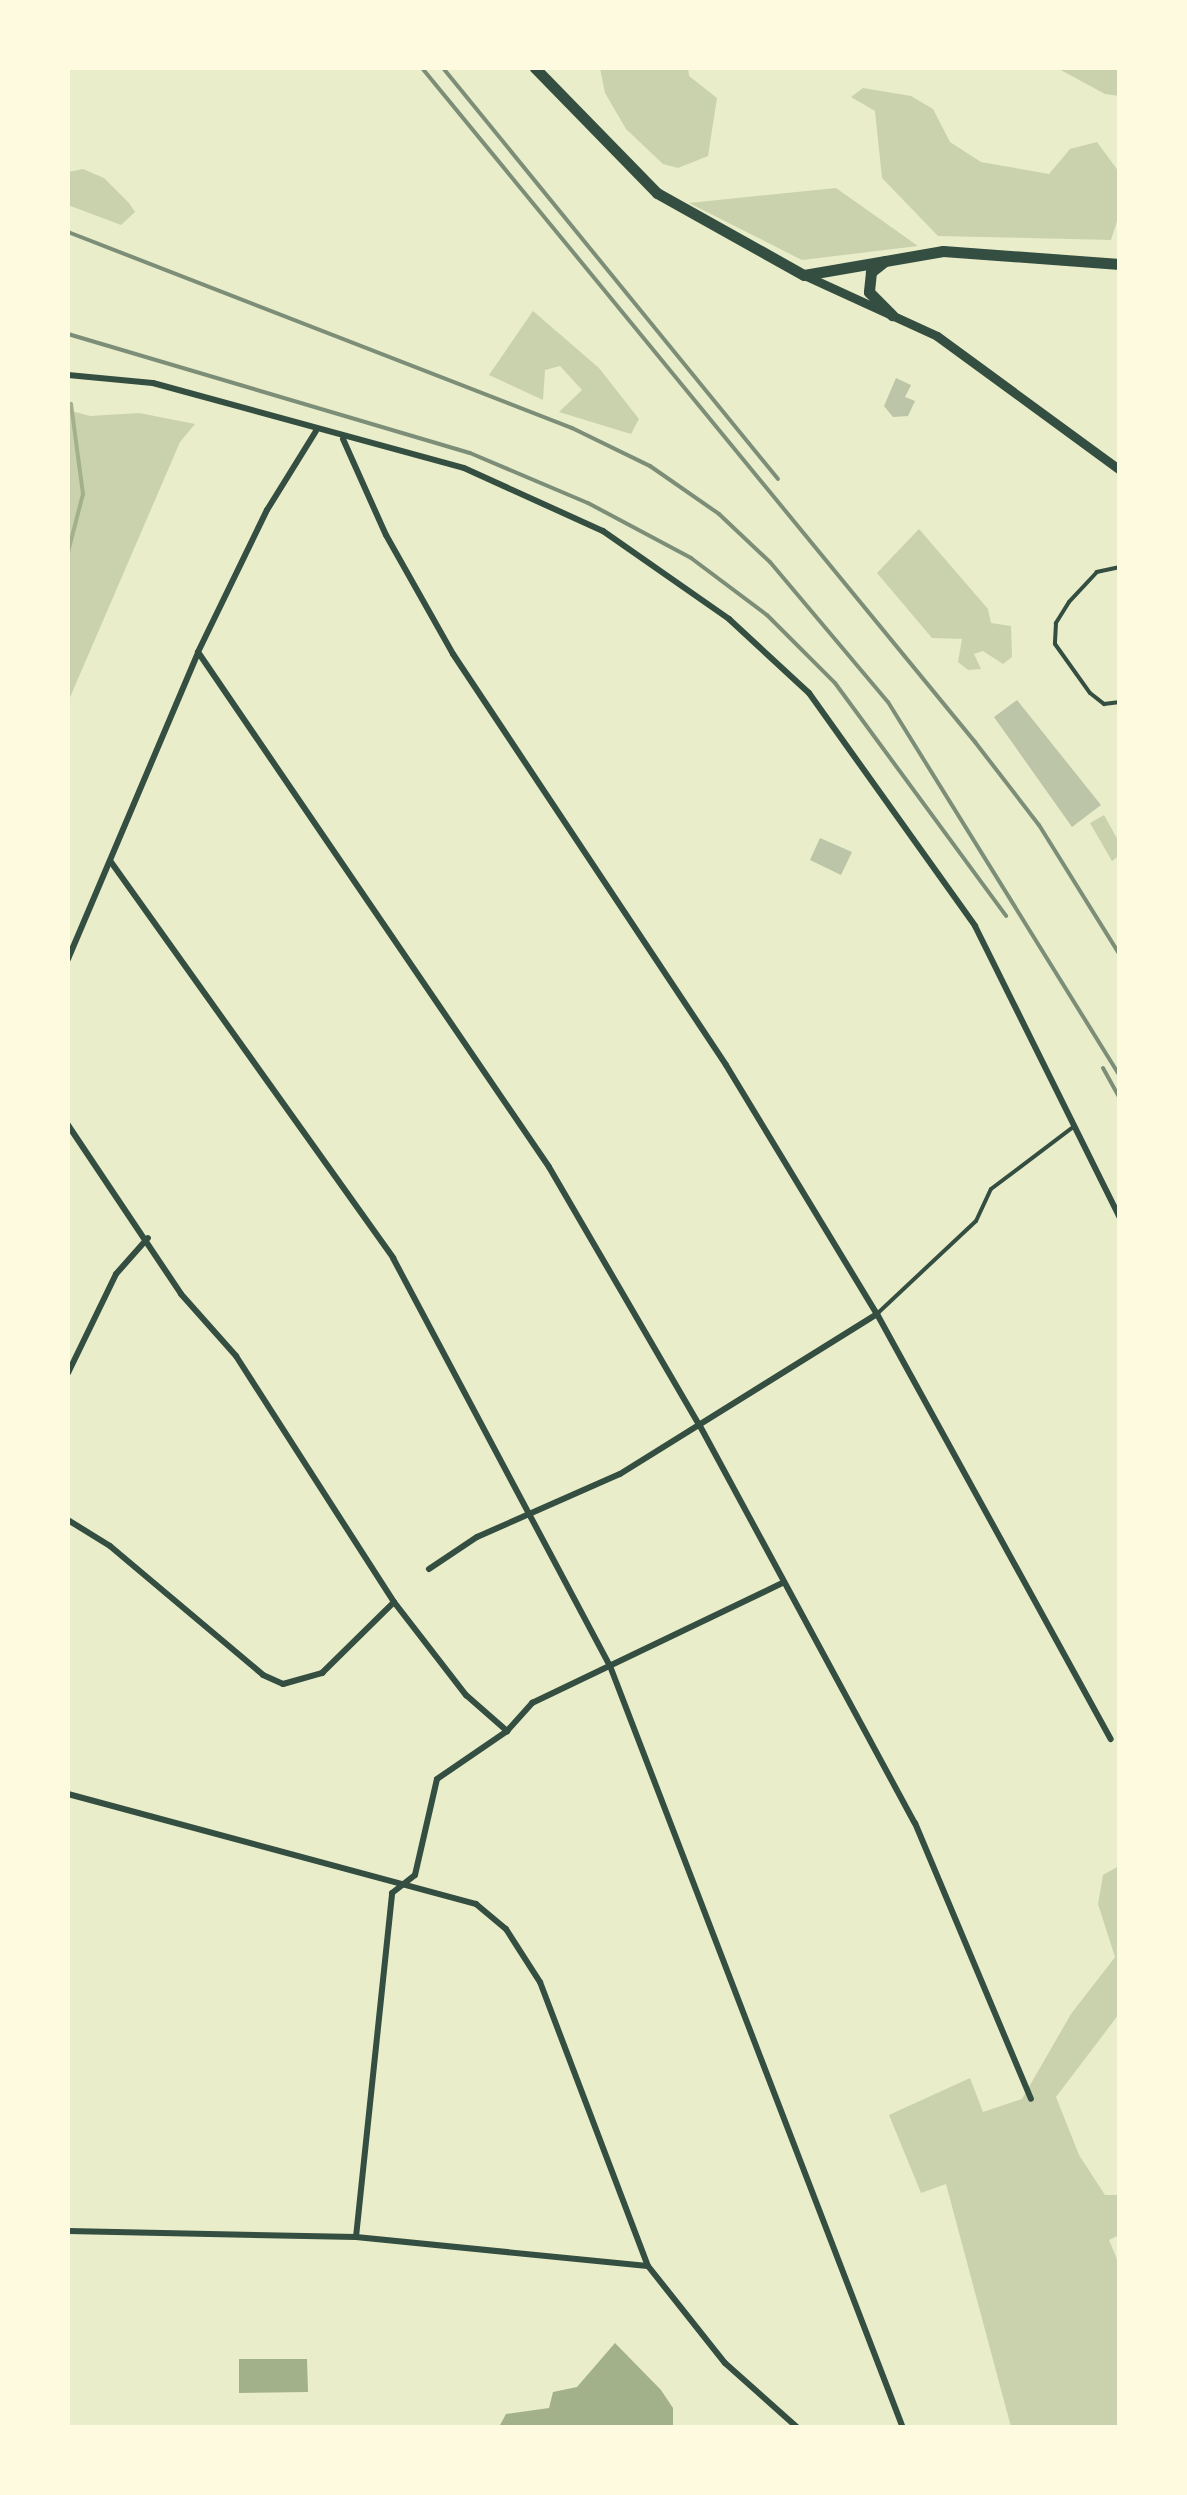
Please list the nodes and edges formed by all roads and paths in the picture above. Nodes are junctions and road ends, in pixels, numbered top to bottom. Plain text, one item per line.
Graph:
1 (535, 68) edge
2 (891, 258) junction
3 (1120, 264) edge
4 (804, 275) junction
5 (892, 315) junction
6 (68, 375) edge
7 (316, 431) junction
8 (342, 439) junction
9 (1120, 470) edge
10 (1120, 567) edge
11 (198, 652) junction
12 (1120, 702) edge
13 (111, 862) junction
14 (68, 958) edge
15 (68, 1124) edge
16 (1072, 1128) junction
17 (1120, 1218) edge
18 (148, 1237) junction
19 (877, 1314) junction
20 (68, 1373) edge
21 (700, 1426) junction
22 (528, 1512) junction
23 (68, 1520) edge
24 (429, 1568) dead end
25 (782, 1583) junction
26 (394, 1602) junction
27 (610, 1666) junction
28 (507, 1731) junction
29 (1110, 1739) dead end
30 (68, 1794) edge
31 (404, 1884) junction
32 (1031, 2099) dead end
33 (68, 2230) edge
34 (356, 2237) junction
35 (648, 2266) junction
36 (798, 2428) edge
37 (903, 2428) edge

1 - 4 highway
2 - 3 highway
2 - 4 highway
2 - 5 highway
4 - 5 main road
5 - 9 main road
6 - 7 street
7 - 8 street
7 - 11 street
8 - 16 street
8 - 19 street
10 - 12 lane
11 - 13 street
11 - 21 street
13 - 14 street
13 - 22 street
15 - 18 street
16 - 17 street
16 - 19 lane
18 - 20 street
18 - 26 street
19 - 21 street
19 - 29 street
21 - 22 street
21 - 25 street
22 - 24 street
22 - 27 street
23 - 26 street
25 - 27 street
25 - 32 street
26 - 28 street
27 - 28 street
27 - 37 street
28 - 31 street
30 - 31 street
31 - 34 street
31 - 35 street
33 - 34 street
34 - 35 street
35 - 36 street

